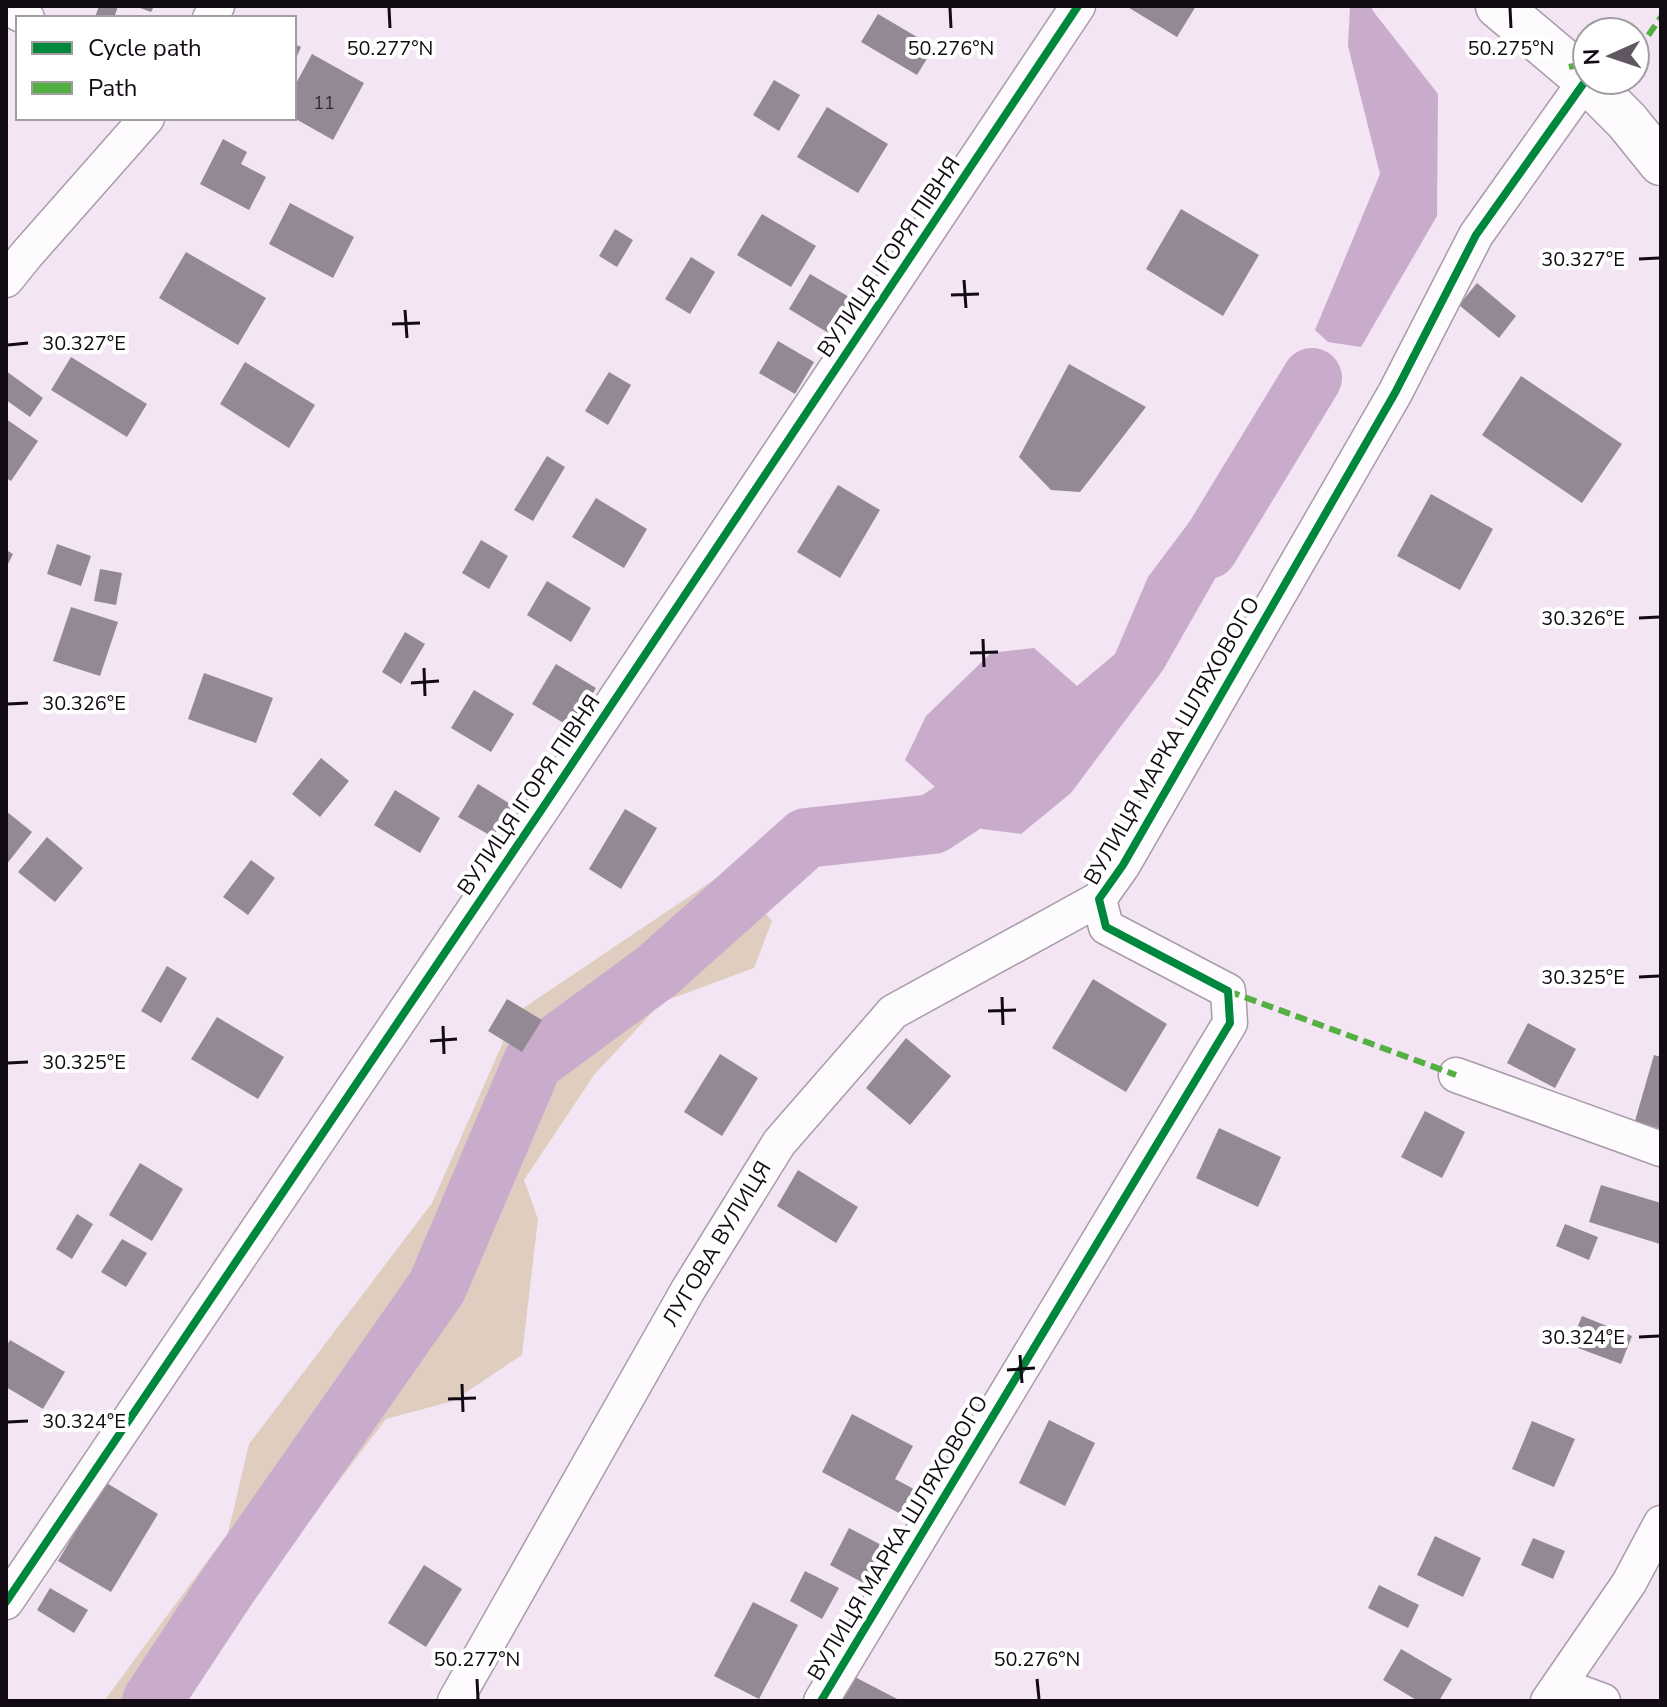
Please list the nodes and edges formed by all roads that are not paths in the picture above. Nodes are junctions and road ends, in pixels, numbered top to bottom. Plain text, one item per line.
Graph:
1 (1078, 6) edge
2 (1498, 6) edge
3 (1571, 67) edge
4 (1575, 96) edge
5 (1602, 96) edge
6 (145, 120) edge
7 (1661, 163) edge
8 (6, 280) edge
9 (1099, 899) junction
10 (1456, 1075) dead end
11 (1661, 1149) edge
12 (1661, 1523) edge
13 (6, 1602) edge
14 (1553, 1693) edge
15 (455, 1701) edge
16 (821, 1701) edge
17 (1603, 1701) edge

1 - 13 street, ВУЛИЦЯ ІГОРЯ ПІВНЯ
2 - 3 street
4 - 9 street, ВУЛИЦЯ МАРКА ШЛЯХОВОГО
5 - 7 street
6 - 8 street
9 - 15 street, ЛУГОВА ВУЛИЦЯ
9 - 16 street, ВУЛИЦЯ МАРКА ШЛЯХОВОГО
10 - 11 street
12 - 14 street
14 - 17 street

